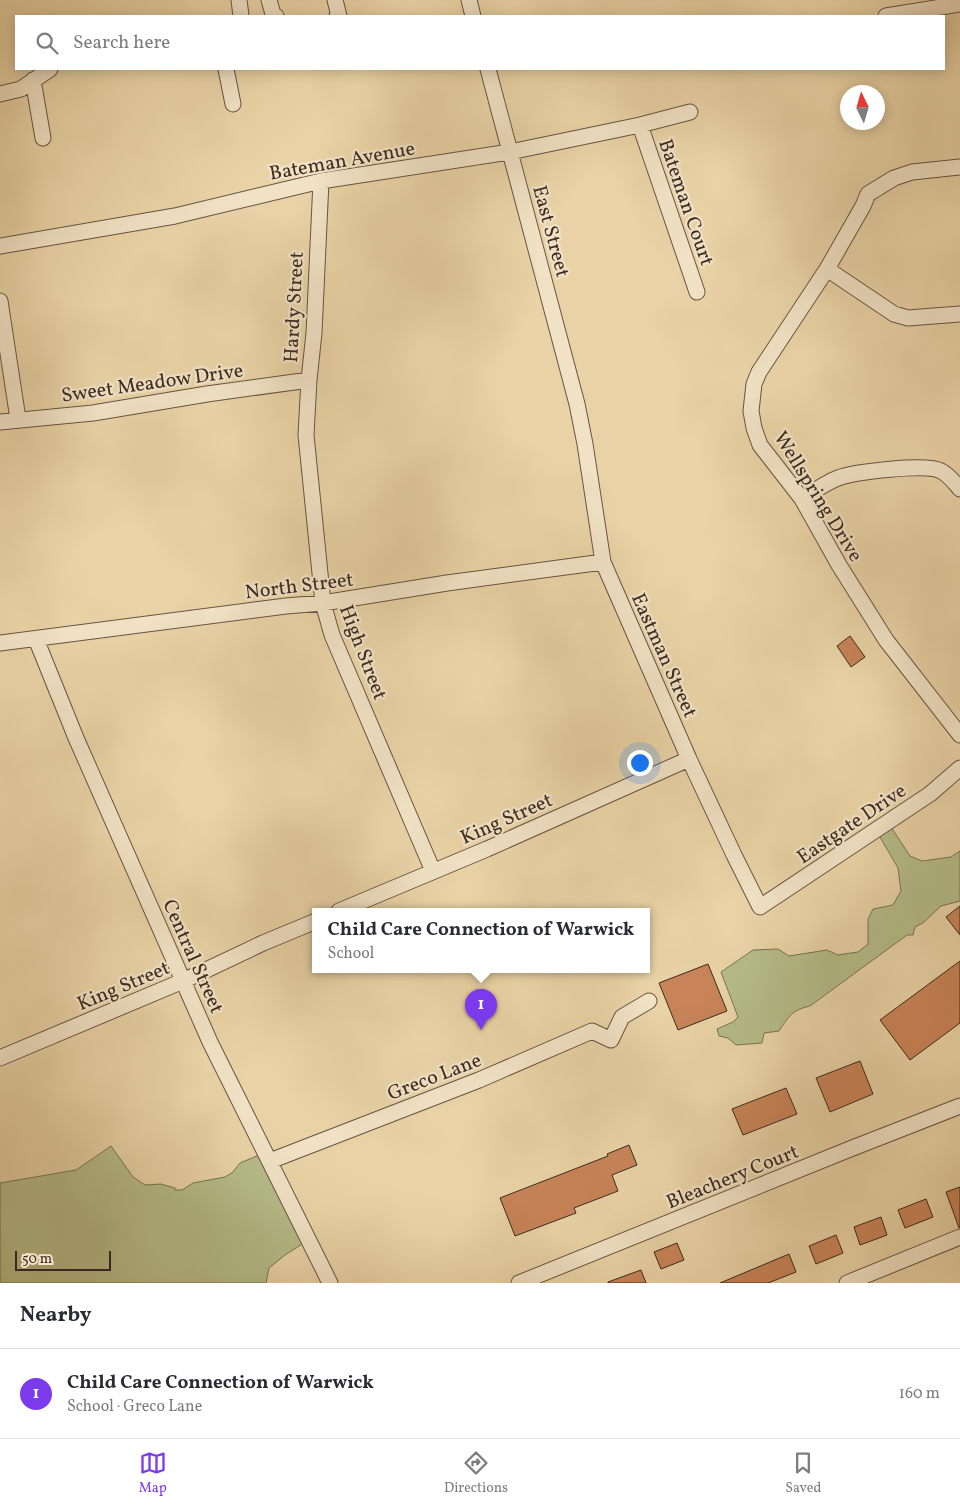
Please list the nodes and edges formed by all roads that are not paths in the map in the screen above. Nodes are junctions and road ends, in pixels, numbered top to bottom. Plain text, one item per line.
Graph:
1 (240, 0) edge
2 (268, 0) edge
3 (335, 0) edge
4 (469, 0) edge
5 (960, 4) edge
6 (241, 15) edge
7 (274, 15) edge
8 (339, 15) edge
9 (473, 15) edge
10 (892, 15) edge
11 (48, 70) edge
12 (226, 70) edge
13 (488, 70) edge
14 (33, 80) junction
15 (0, 94) edge
16 (233, 104) dead end
17 (690, 112) dead end
18 (640, 125) junction
19 (44, 138) dead end
20 (510, 152) junction
21 (960, 167) edge
22 (321, 181) junction
23 (0, 246) edge
24 (827, 269) junction
25 (697, 292) dead end
26 (0, 301) edge
27 (960, 314) edge
28 (309, 380) junction
29 (577, 404) joint
30 (18, 419) junction
31 (0, 422) edge
32 (306, 435) joint
33 (960, 489) edge
34 (802, 499) junction
35 (603, 562) junction
36 (323, 603) junction
37 (36, 639) junction
38 (0, 643) edge
39 (960, 735) edge
40 (689, 759) junction
41 (960, 768) edge
42 (433, 871) junction
43 (760, 907) joint
44 (346, 908) edge
45 (312, 923) edge
46 (183, 981) junction
47 (649, 1001) dead end
48 (0, 1058) edge
49 (960, 1106) edge
50 (270, 1161) junction
51 (960, 1237) edge
52 (330, 1283) edge
53 (520, 1283) edge
54 (847, 1283) edge

1 - 6 street
2 - 7 street
3 - 8 street
4 - 9 street
5 - 10 street
11 - 14 street
12 - 16 street
13 - 20 street, East Street
14 - 15 street
14 - 19 street
17 - 18 street, Bateman Avenue
18 - 20 street, Bateman Avenue
18 - 25 street, Bateman Court
20 - 22 street, Bateman Avenue
20 - 29 street, East Street
21 - 24 street, Wellspring Drive
22 - 23 street, Bateman Avenue
22 - 28 street, Hardy Street
24 - 27 street
24 - 34 street, Wellspring Drive
26 - 30 street
28 - 30 street, Sweet Meadow Drive
28 - 32 street, Hardy Street
29 - 35 street, Eastman Street
30 - 31 street, Sweet Meadow Drive
32 - 36 street, High Street
33 - 34 street
34 - 39 street, Wellspring Drive
35 - 36 street, North Street
35 - 40 street, Eastman Street
36 - 37 street, North Street
36 - 42 street, High Street
37 - 38 street, North Street
37 - 46 street, Central Street
40 - 42 street, King Street
40 - 43 street, Eastman Street
41 - 43 street, Eastgate Drive
42 - 44 street, King Street
45 - 46 street, King Street
46 - 48 street, King Street
46 - 50 street, Central Street
47 - 50 street, Greco Lane
49 - 53 street, Bleachery Court
50 - 52 street, Central Street
51 - 54 street

